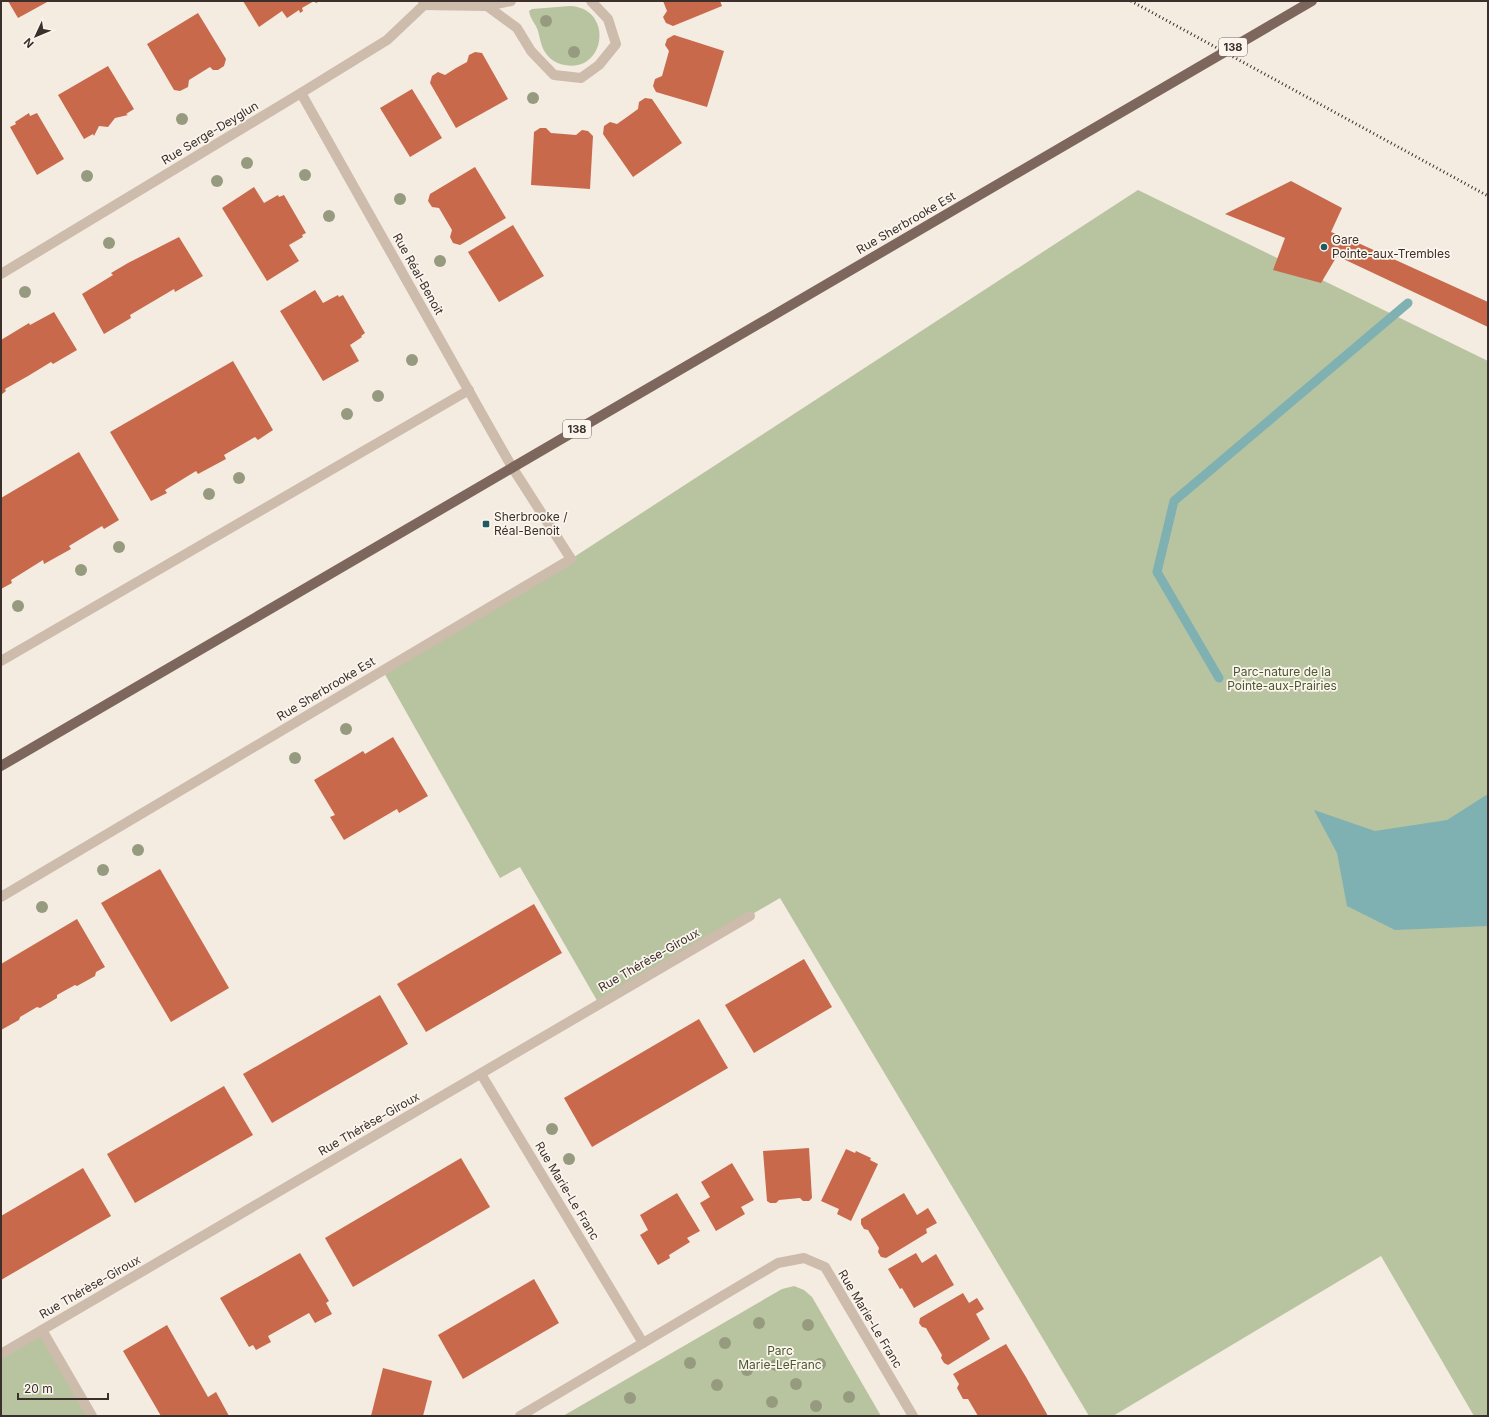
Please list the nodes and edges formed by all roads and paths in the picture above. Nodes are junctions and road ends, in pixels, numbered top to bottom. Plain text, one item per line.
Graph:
1 (511, 1) edge
2 (591, 1) edge
3 (1312, 1) edge
4 (423, 3) edge
5 (487, 6) junction
6 (302, 93) junction
7 (1, 274) edge
8 (469, 390) junction
9 (512, 468) junction
10 (1, 661) edge
11 (1, 766) edge
12 (1, 897) edge
13 (750, 916) dead end
14 (481, 1074) junction
15 (42, 1330) junction
16 (643, 1343) junction
17 (1, 1354) edge
18 (92, 1416) edge
19 (520, 1416) edge
20 (913, 1416) edge

1 - 5 street
2 - 5 street
3 - 9 main road, Rue Sherbrooke Est / 138
4 - 5 street
4 - 6 street, Rue Serge-Deyglun
6 - 7 street, Rue Serge-Deyglun
6 - 8 street, Rue Réal-Benoit
8 - 9 street, Rue Réal-Benoit
8 - 10 street
9 - 11 main road, Rue Sherbrooke Est / 138
9 - 12 street, Rue Sherbrooke Est
13 - 14 street, Rue Thérèse-Giroux
14 - 15 street, Rue Thérèse-Giroux
14 - 16 street, Rue Marie-Le Franc
15 - 17 street, Rue Thérèse-Giroux
15 - 18 street
16 - 19 street, Rue Marie-Le Franc
16 - 20 street, Rue Marie-Le Franc

